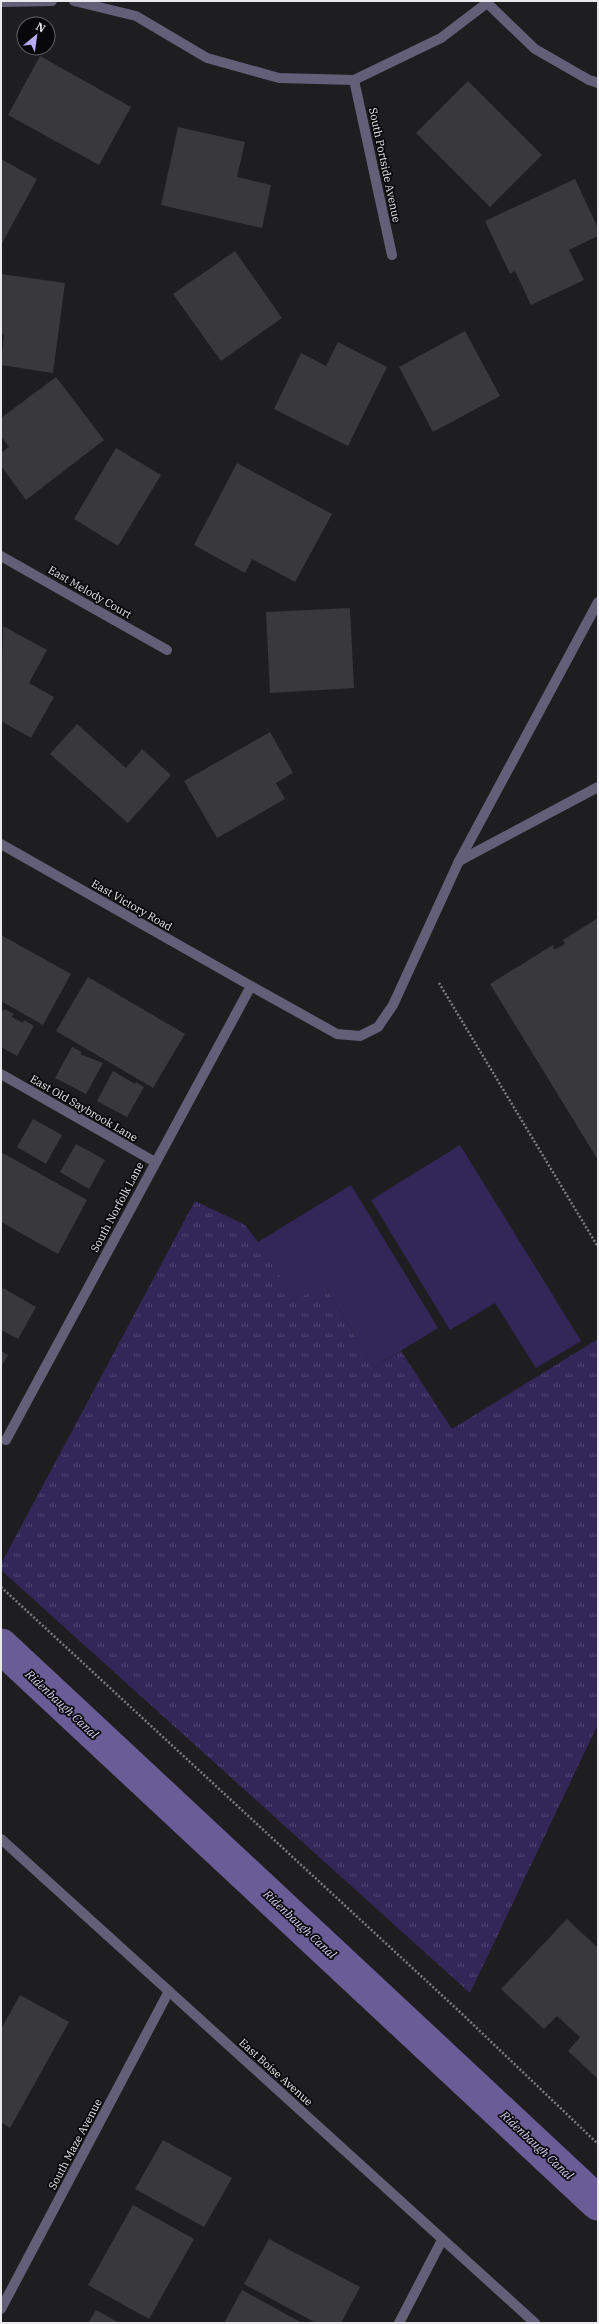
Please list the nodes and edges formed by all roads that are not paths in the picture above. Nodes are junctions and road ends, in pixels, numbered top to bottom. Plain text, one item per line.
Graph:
1 (52, 1) edge
2 (74, 1) edge
3 (1, 2) edge
4 (486, 2) edge
5 (354, 80) junction
6 (598, 83) edge
7 (392, 255) dead end
8 (1, 556) edge
9 (598, 602) edge
10 (167, 650) dead end
11 (598, 787) edge
12 (1, 844) edge
13 (460, 861) junction
14 (251, 986) junction
15 (1, 1074) edge
16 (154, 1162) junction
17 (6, 1440) dead end
18 (1, 1840) edge
19 (169, 1991) junction
20 (442, 2240) junction
21 (1, 2309) edge
22 (399, 2323) edge
23 (535, 2323) edge

1 - 3 street
2 - 5 street
4 - 5 street
4 - 6 street
5 - 7 street, South Portside Avenue
8 - 10 street, East Melody Court
9 - 13 street, East Victory Road
11 - 13 street
12 - 14 street, East Victory Road
13 - 14 street, East Victory Road
14 - 16 street, South Norfolk Lane
15 - 16 street, East Old Saybrook Lane
16 - 17 street, South Norfolk Lane
18 - 19 street, East Boise Avenue
19 - 20 street, East Boise Avenue
19 - 21 street, South Maze Avenue
20 - 22 street
20 - 23 street, East Boise Avenue

